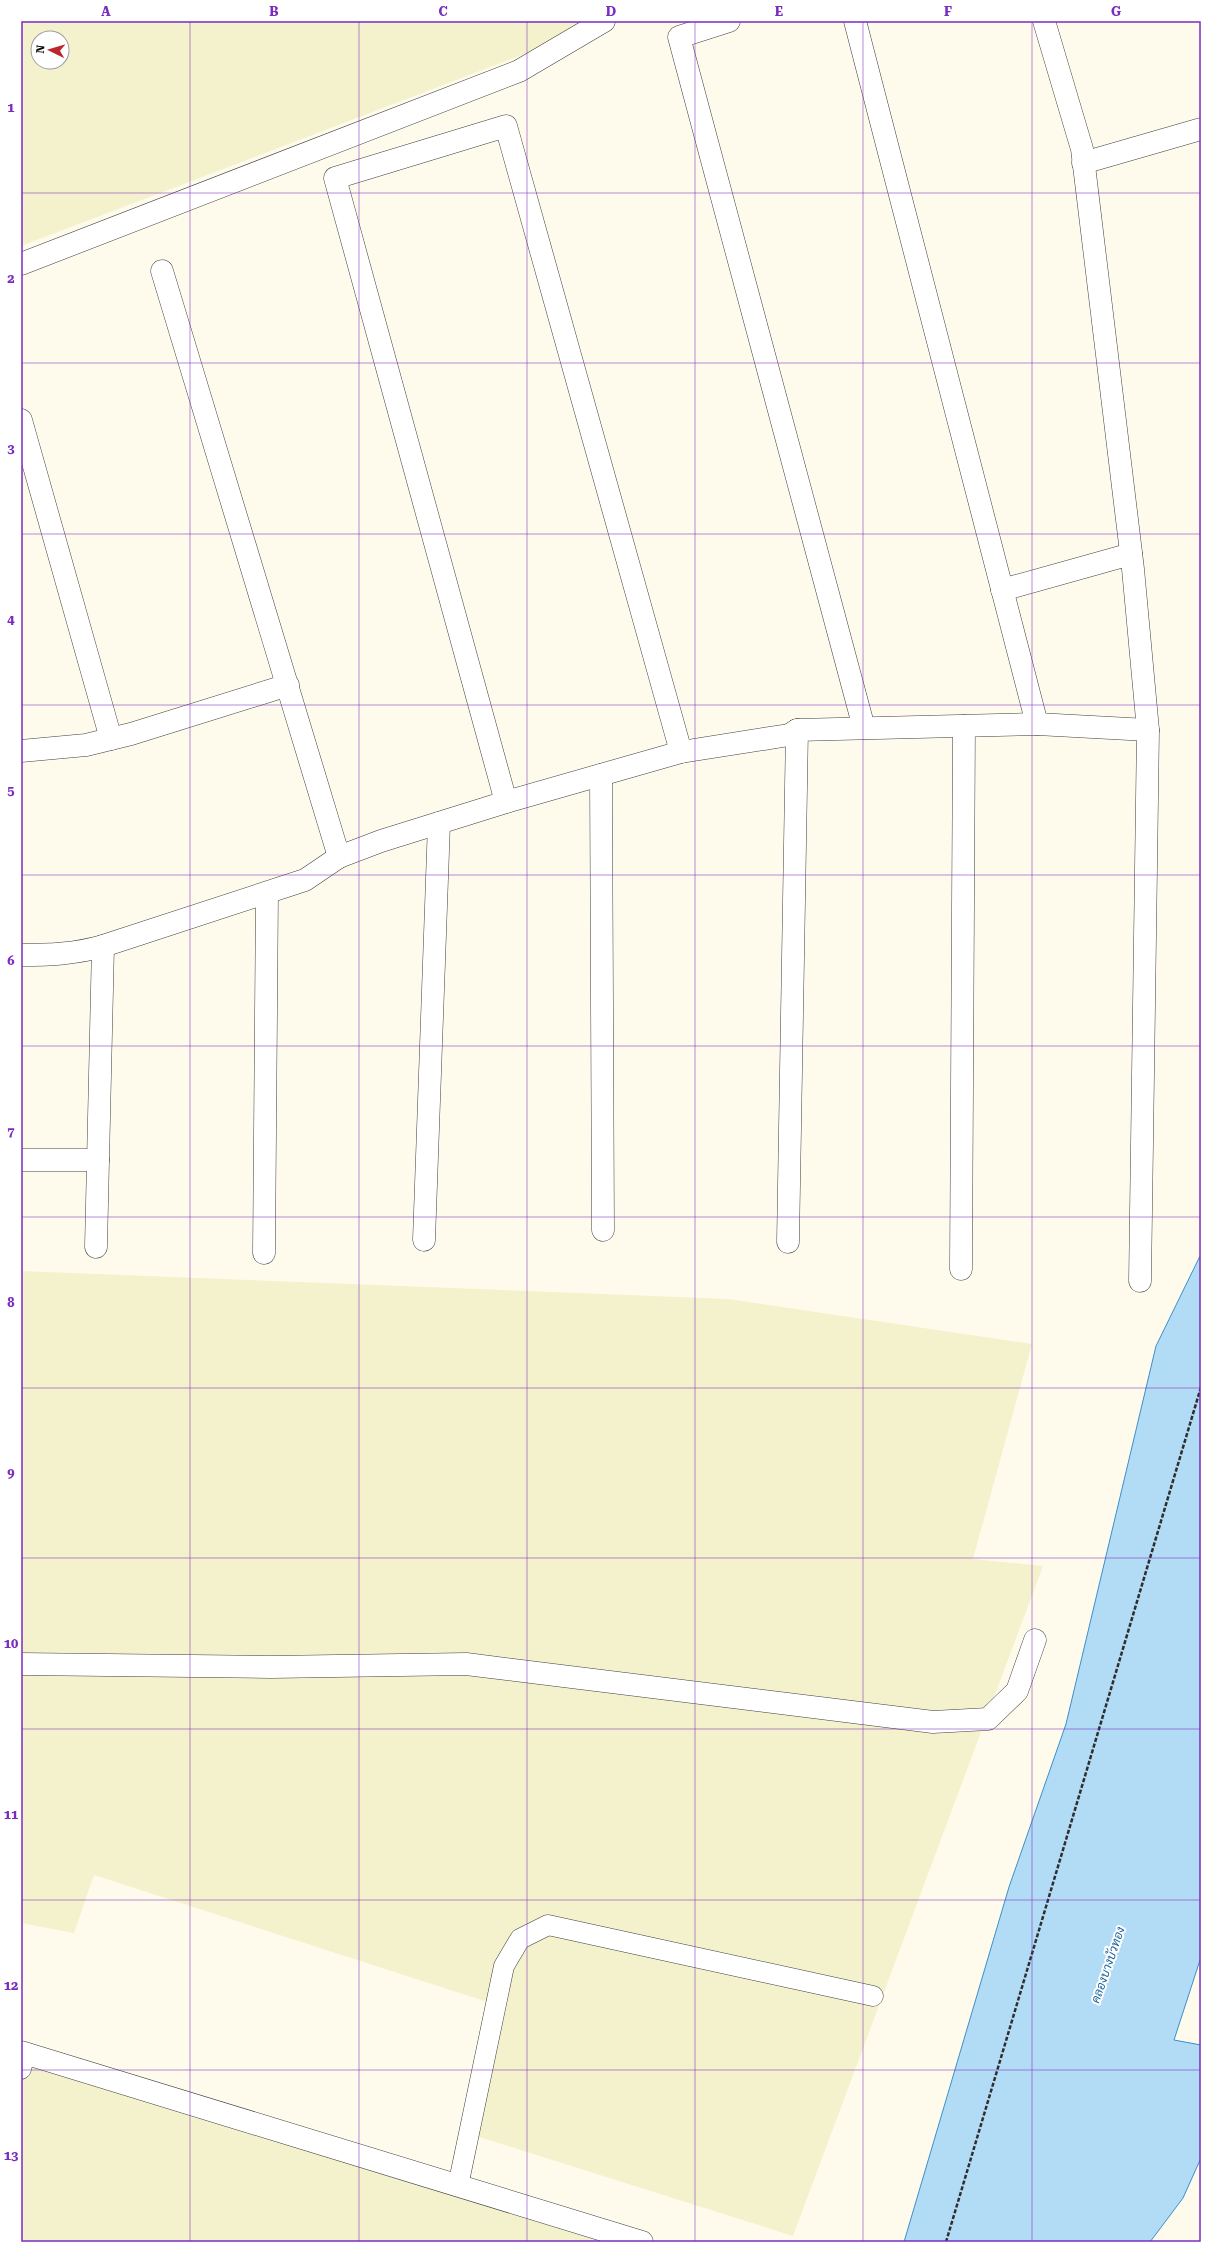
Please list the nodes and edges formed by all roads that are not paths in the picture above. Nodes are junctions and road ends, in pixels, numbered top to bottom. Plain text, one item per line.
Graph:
1 (604, 21) edge
2 (729, 21) edge
3 (855, 21) edge
4 (1044, 21) edge
5 (1201, 129) edge
6 (1083, 163) junction
7 (21, 264) edge
8 (162, 271) dead end
9 (21, 420) edge
10 (1131, 554) junction
11 (1002, 590) junction
12 (288, 685) junction
13 (1037, 724) junction
14 (964, 726) junction
15 (864, 728) junction
16 (797, 730) junction
17 (1148, 730) junction
18 (111, 739) junction
19 (21, 752) edge
20 (681, 752) junction
21 (601, 775) junction
22 (506, 802) junction
23 (439, 823) junction
24 (339, 857) junction
25 (267, 893) junction
26 (103, 946) junction
27 (21, 955) edge
28 (21, 1160) edge
29 (98, 1160) junction
30 (603, 1230) dead end
31 (424, 1240) dead end
32 (788, 1242) dead end
33 (96, 1247) dead end
34 (264, 1253) dead end
35 (961, 1269) dead end
36 (1140, 1282) dead end
37 (1035, 1640) dead end
38 (21, 1664) edge
39 (873, 1996) dead end
40 (22, 2058) edge
41 (458, 2186) junction
42 (642, 2242) edge

1 - 7 street
2 - 15 street
3 - 11 street
4 - 6 street
5 - 6 street
6 - 10 street
8 - 12 street
9 - 18 street
10 - 11 street
10 - 17 street
11 - 13 street
12 - 18 street
12 - 24 street
13 - 14 street
13 - 17 street
14 - 15 street
14 - 35 street
15 - 16 street
16 - 20 street
16 - 32 street
17 - 36 street
18 - 19 street
20 - 21 street
20 - 22 street
21 - 22 street
21 - 30 street
22 - 23 street
23 - 24 street
23 - 31 street
24 - 25 street
25 - 26 street
25 - 34 street
26 - 27 street
26 - 29 street
28 - 29 street
29 - 33 street
37 - 38 street
39 - 41 lane
40 - 41 street
41 - 42 street

